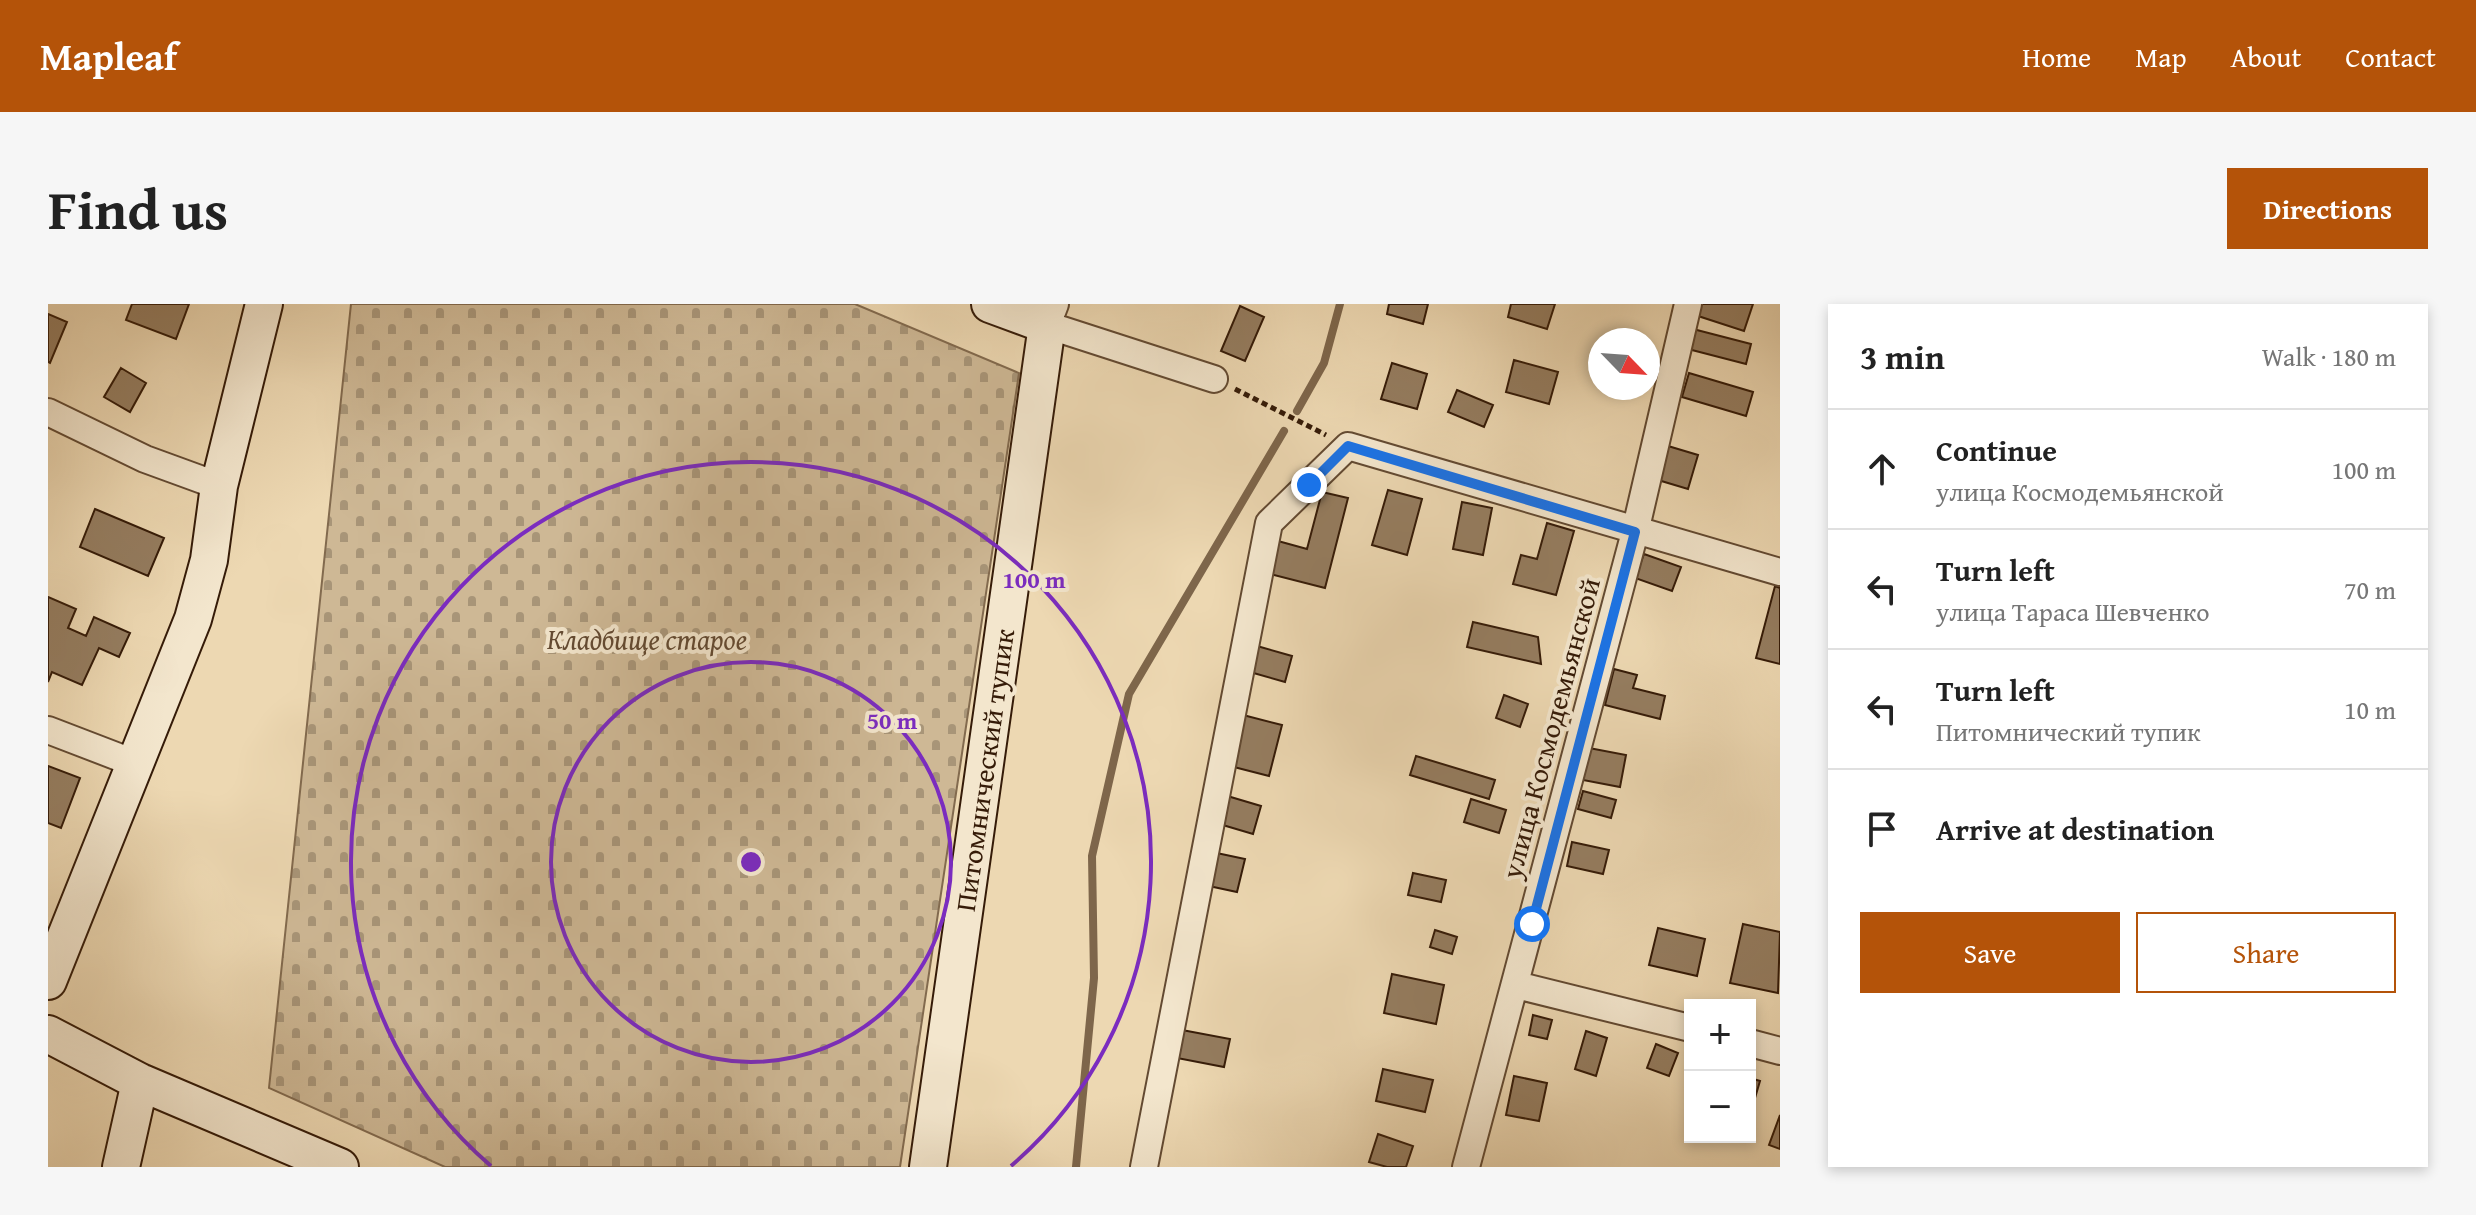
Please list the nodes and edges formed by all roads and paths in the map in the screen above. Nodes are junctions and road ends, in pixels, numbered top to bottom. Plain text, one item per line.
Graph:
1 (264, 304) edge
2 (990, 304) edge
3 (1688, 304) edge
4 (1051, 315) edge
5 (1214, 379) joint
6 (48, 412) edge
7 (1348, 446) junction
8 (219, 486) junction
9 (1635, 532) junction
10 (1780, 572) edge
11 (48, 730) edge
12 (134, 763) junction
13 (48, 981) edge
14 (1516, 985) junction
15 (1684, 1027) edge
16 (48, 1034) edge
17 (1756, 1045) edge
18 (1780, 1051) edge
19 (140, 1082) junction
20 (121, 1167) edge
21 (340, 1167) edge
22 (928, 1167) edge
23 (1144, 1167) edge
24 (1466, 1167) edge

1 - 8 street
2 - 4 street
3 - 9 street, улица Космодемьянской
4 - 5 street
4 - 22 street, Питомнический тупик
5 - 7 path
6 - 8 street
7 - 9 street
7 - 23 street
8 - 12 street
9 - 10 street
9 - 14 street, улица Космодемьянской
11 - 12 street
12 - 13 street
14 - 15 street
14 - 24 street, улица Космодемьянской
16 - 19 street
17 - 18 street
19 - 20 street
19 - 21 street

